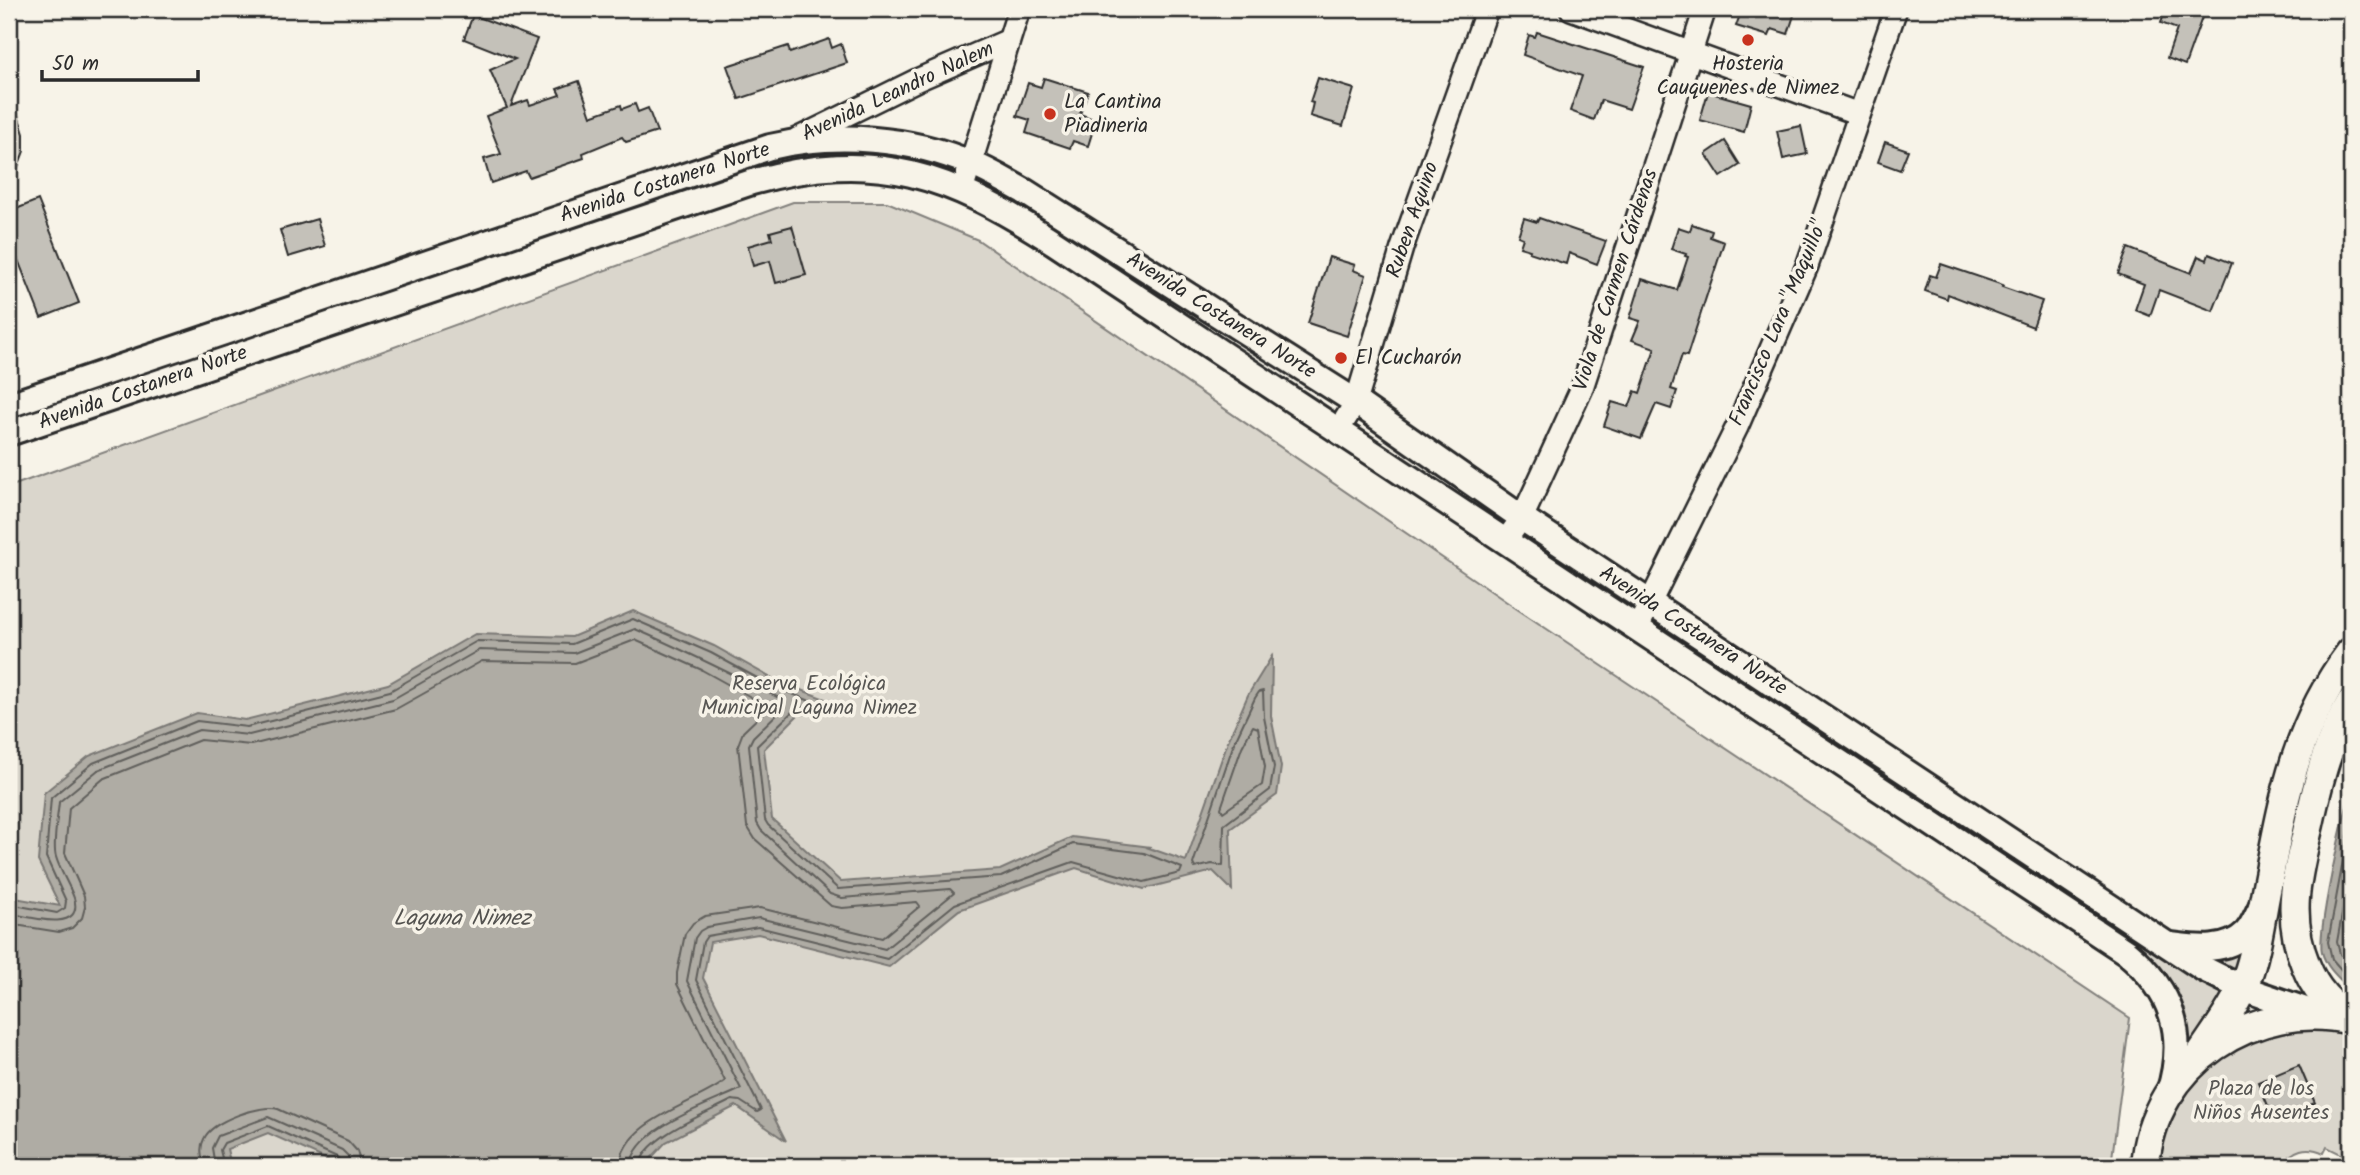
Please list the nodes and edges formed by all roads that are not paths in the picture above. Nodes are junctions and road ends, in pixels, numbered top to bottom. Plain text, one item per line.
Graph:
1 (1018, 9) edge
2 (1487, 9) edge
3 (1571, 9) edge
4 (1705, 9) edge
5 (1896, 9) edge
6 (1007, 41) junction
7 (1690, 51) junction
8 (1859, 114) junction
9 (788, 143) junction
10 (971, 163) junction
11 (962, 191) junction
12 (44, 393) junction
13 (1356, 402) junction
14 (9, 405) edge
15 (54, 418) junction
16 (1339, 429) junction
17 (9, 433) edge
18 (1522, 518) junction
19 (1505, 541) junction
20 (1650, 603) junction
21 (1638, 628) junction
22 (2351, 652) edge
23 (2351, 703) edge
24 (2264, 901) junction
25 (2167, 944) junction
26 (2242, 988) junction
27 (2318, 1014) junction
28 (2351, 1019) edge
29 (2199, 1057) junction
30 (2168, 1094) junction
31 (2145, 1166) edge

1 - 6 street
2 - 13 street, Ruben Aquino
3 - 7 street
4 - 7 street, Viola de Carmen Cárdenas
5 - 8 street, Francisco Lara "Maquillo"
6 - 9 street, Avenida Leandro Nalem
6 - 10 street
7 - 8 street
7 - 18 street, Viola de Carmen Cárdenas
8 - 20 street, Francisco Lara "Maquillo"
9 - 10 street, Avenida Costanera Norte
9 - 12 street, Avenida Costanera Norte
10 - 11 street
10 - 13 street, Avenida Costanera Norte
11 - 15 street, Avenida Costanera Norte
11 - 16 street, Avenida Costanera Norte
12 - 14 street, Avenida Costanera Norte
12 - 15 street
13 - 16 street, Ruben Aquino
13 - 18 street, Avenida Costanera Norte
15 - 17 street, Avenida Costanera Norte
16 - 19 street, Avenida Costanera Norte
18 - 19 street, Viola de Carmen Cárdenas
18 - 20 street, Avenida Costanera Norte
19 - 21 street, Avenida Costanera Norte
20 - 21 street, Francisco Lara "Maquillo"
20 - 25 street, Avenida Costanera Norte
21 - 30 street, Avenida Costanera Norte
22 - 24 main road
23 - 28 main road
24 - 25 street
24 - 26 main road
25 - 26 street, Avenida Costanera Norte
26 - 27 street, Avenida Costanera Norte
26 - 29 main road
27 - 28 main road
27 - 29 main road
29 - 30 main road
30 - 31 main road

